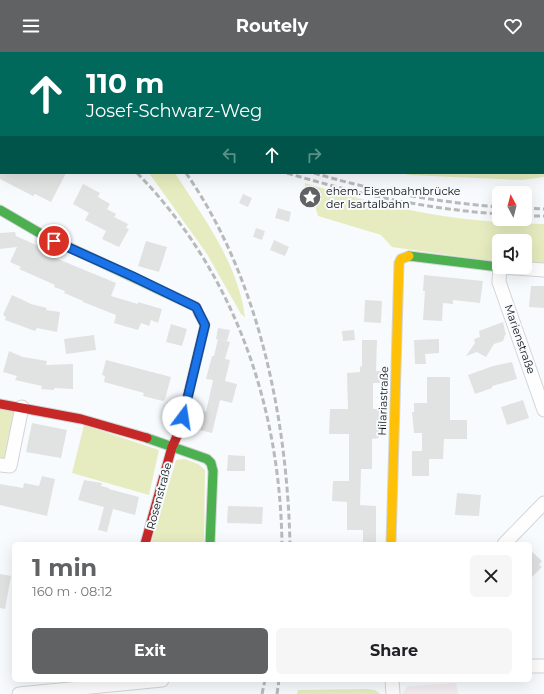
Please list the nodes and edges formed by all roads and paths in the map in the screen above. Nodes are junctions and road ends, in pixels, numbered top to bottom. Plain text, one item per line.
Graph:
1 (0, 210) edge
2 (492, 266) edge
3 (532, 269) edge
4 (544, 270) edge
5 (500, 274) edge
6 (0, 404) edge
7 (22, 407) junction
8 (544, 410) edge
9 (172, 447) junction
10 (0, 465) edge
11 (544, 503) edge
12 (147, 542) edge
13 (210, 542) edge
14 (391, 542) edge
15 (506, 542) edge
16 (532, 666) edge
17 (544, 666) edge
18 (149, 682) edge
19 (392, 682) edge
20 (122, 686) edge
21 (18, 694) edge
22 (393, 694) edge

1 - 9 street, Rosenstraße
2 - 14 street, Hilariastraße
3 - 4 street
5 - 8 street, Marienstraße
6 - 7 street, Rosenstraße
7 - 9 street, Rosenstraße
7 - 10 street
9 - 12 street, Rosenstraße
9 - 13 street, Rosenstraße
11 - 15 street
16 - 17 street
18 - 20 street
19 - 22 street
20 - 21 street

